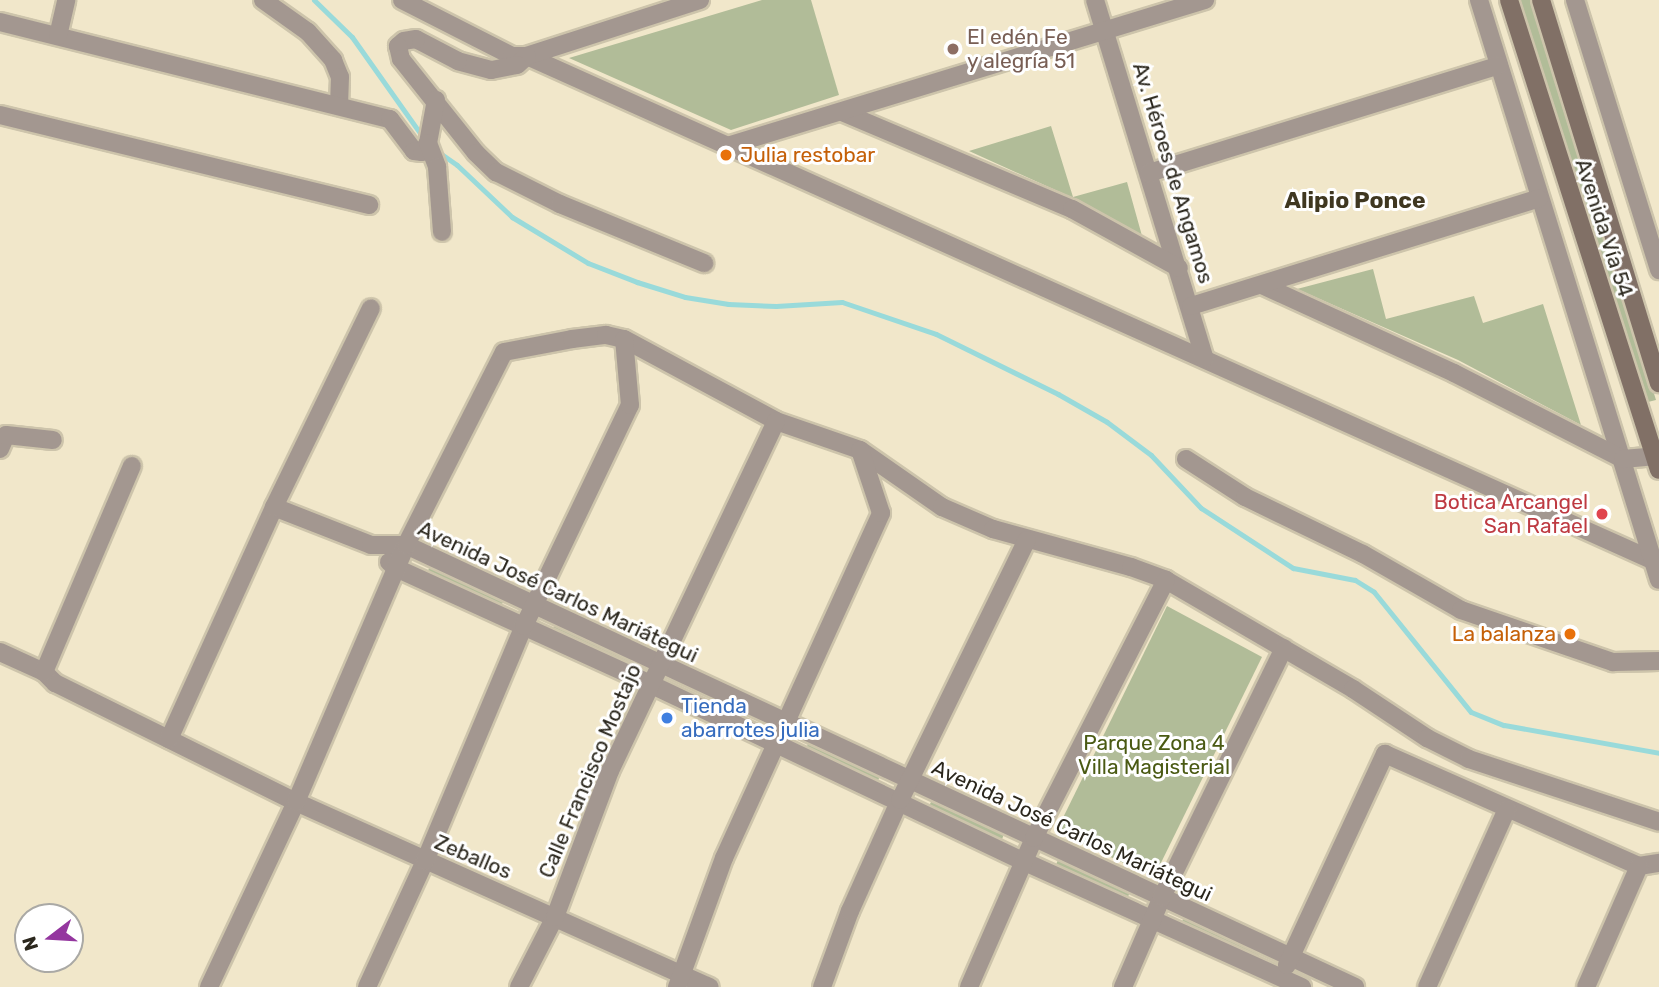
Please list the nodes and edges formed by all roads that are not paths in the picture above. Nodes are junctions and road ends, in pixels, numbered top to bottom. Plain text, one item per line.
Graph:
1 (66, 0) edge
2 (263, 0) edge
3 (402, 0) edge
4 (700, 0) edge
5 (1095, 0) edge
6 (1205, 0) edge
7 (1479, 0) edge
8 (1510, 0) edge
9 (1541, 0) edge
10 (1575, 0) edge
11 (0, 22) edge
12 (1105, 31) junction
13 (58, 36) junction
14 (527, 56) junction
15 (1499, 65) junction
16 (436, 100) junction
17 (339, 106) junction
18 (842, 112) junction
19 (0, 115) edge
20 (428, 144) junction
21 (727, 146) junction
22 (1149, 173) junction
23 (1539, 198) junction
24 (369, 205) dead end
25 (442, 232) dead end
26 (704, 263) dead end
27 (1179, 268) junction
28 (1659, 270) edge
29 (1262, 285) junction
30 (1191, 306) junction
31 (371, 308) dead end
32 (624, 339) junction
33 (1205, 359) junction
34 (1659, 383) edge
35 (776, 421) junction
36 (53, 440) dead end
37 (0, 449) edge
38 (859, 450) junction
39 (1186, 459) dead end
40 (1623, 459) junction
41 (1658, 461) edge
42 (132, 466) dead end
43 (274, 507) junction
44 (1027, 540) junction
45 (406, 544) junction
46 (371, 545) junction
47 (1656, 562) edge
48 (396, 568) junction
49 (1166, 580) junction
50 (1659, 580) edge
51 (534, 606) junction
52 (524, 626) junction
53 (1284, 648) junction
54 (0, 652) edge
55 (1659, 661) edge
56 (660, 664) junction
57 (44, 673) junction
58 (650, 684) junction
59 (786, 721) junction
60 (169, 739) junction
61 (775, 742) junction
62 (910, 781) junction
63 (900, 800) junction
64 (296, 802) junction
65 (1507, 809) junction
66 (1659, 822) edge
67 (1034, 838) junction
68 (425, 861) junction
69 (1026, 862) junction
70 (1659, 863) edge
71 (1639, 866) junction
72 (1162, 897) junction
73 (555, 917) junction
74 (1153, 920) junction
75 (1292, 957) junction
76 (680, 981) edge
77 (1278, 982) edge
78 (209, 987) edge
79 (367, 987) edge
80 (519, 987) edge
81 (710, 987) edge
82 (822, 987) edge
83 (970, 987) edge
84 (1123, 987) edge
85 (1302, 987) edge
86 (1355, 987) edge
87 (1427, 987) edge
88 (1587, 987) edge

1 - 13 street
2 - 17 street
3 - 14 street
4 - 14 street
5 - 12 street, Av. Héroes de Angamos
6 - 12 street
7 - 15 street
8 - 41 main road, Avenida Vía 54
9 - 34 main road, Avenida Vía 54
10 - 28 street
11 - 13 street
12 - 18 street
12 - 22 street, Av. Héroes de Angamos
13 - 17 street
14 - 16 street
14 - 21 street
15 - 22 street
15 - 23 street
16 - 20 street
16 - 26 street
17 - 20 street
18 - 21 street
18 - 27 street
19 - 24 street
20 - 25 street
21 - 33 street
22 - 27 street, Av. Héroes de Angamos
23 - 29 street
23 - 40 street
27 - 30 street, Av. Héroes de Angamos
29 - 30 street
29 - 40 street
30 - 33 street, Av. Héroes de Angamos
31 - 43 street
32 - 35 street
32 - 45 street
32 - 51 street
33 - 47 street
35 - 38 street
35 - 56 street, Calle Francisco Mostajo
36 - 37 street
38 - 44 street
38 - 59 street
39 - 55 street
40 - 41 street
40 - 47 street
42 - 57 street
43 - 46 street
43 - 60 street
44 - 49 street
44 - 62 street
45 - 46 street, Avenida José Carlos Mariátegui
45 - 48 street
45 - 51 street, Avenida José Carlos Mariátegui
46 - 48 street, Avenida José Carlos Mariátegui
47 - 50 street
48 - 52 street, Avenida José Carlos Mariátegui
48 - 64 street
49 - 53 street
49 - 67 street
51 - 52 street
51 - 56 street, Avenida José Carlos Mariátegui
52 - 58 street, Avenida José Carlos Mariátegui
52 - 68 street
53 - 66 street
53 - 72 street
54 - 57 street, Zeballos
56 - 58 street, Calle Francisco Mostajo
56 - 59 street, Avenida José Carlos Mariátegui
57 - 60 street, Zeballos
58 - 61 street, Avenida José Carlos Mariátegui
58 - 73 street, Calle Francisco Mostajo
59 - 61 street
59 - 62 street, Avenida José Carlos Mariátegui
60 - 64 street, Zeballos
61 - 63 street, Avenida José Carlos Mariátegui
61 - 76 street
62 - 63 street
62 - 67 street, Avenida José Carlos Mariátegui
63 - 69 street, Avenida José Carlos Mariátegui
63 - 82 street
64 - 68 street, Zeballos
64 - 78 street
65 - 71 street
65 - 75 street
65 - 87 street
67 - 69 street
67 - 72 street, Avenida José Carlos Mariátegui
68 - 73 street, Zeballos
68 - 79 street
69 - 74 street, Avenida José Carlos Mariátegui
69 - 83 street
70 - 71 street
71 - 88 street
72 - 74 street
72 - 75 street, Avenida José Carlos Mariátegui
73 - 76 street, Zeballos
73 - 80 street, Calle Francisco Mostajo
74 - 77 street, Avenida José Carlos Mariátegui
74 - 84 street
75 - 77 street
75 - 86 street, Avenida José Carlos Mariátegui
76 - 81 street, Zeballos
77 - 85 street, Avenida José Carlos Mariátegui

